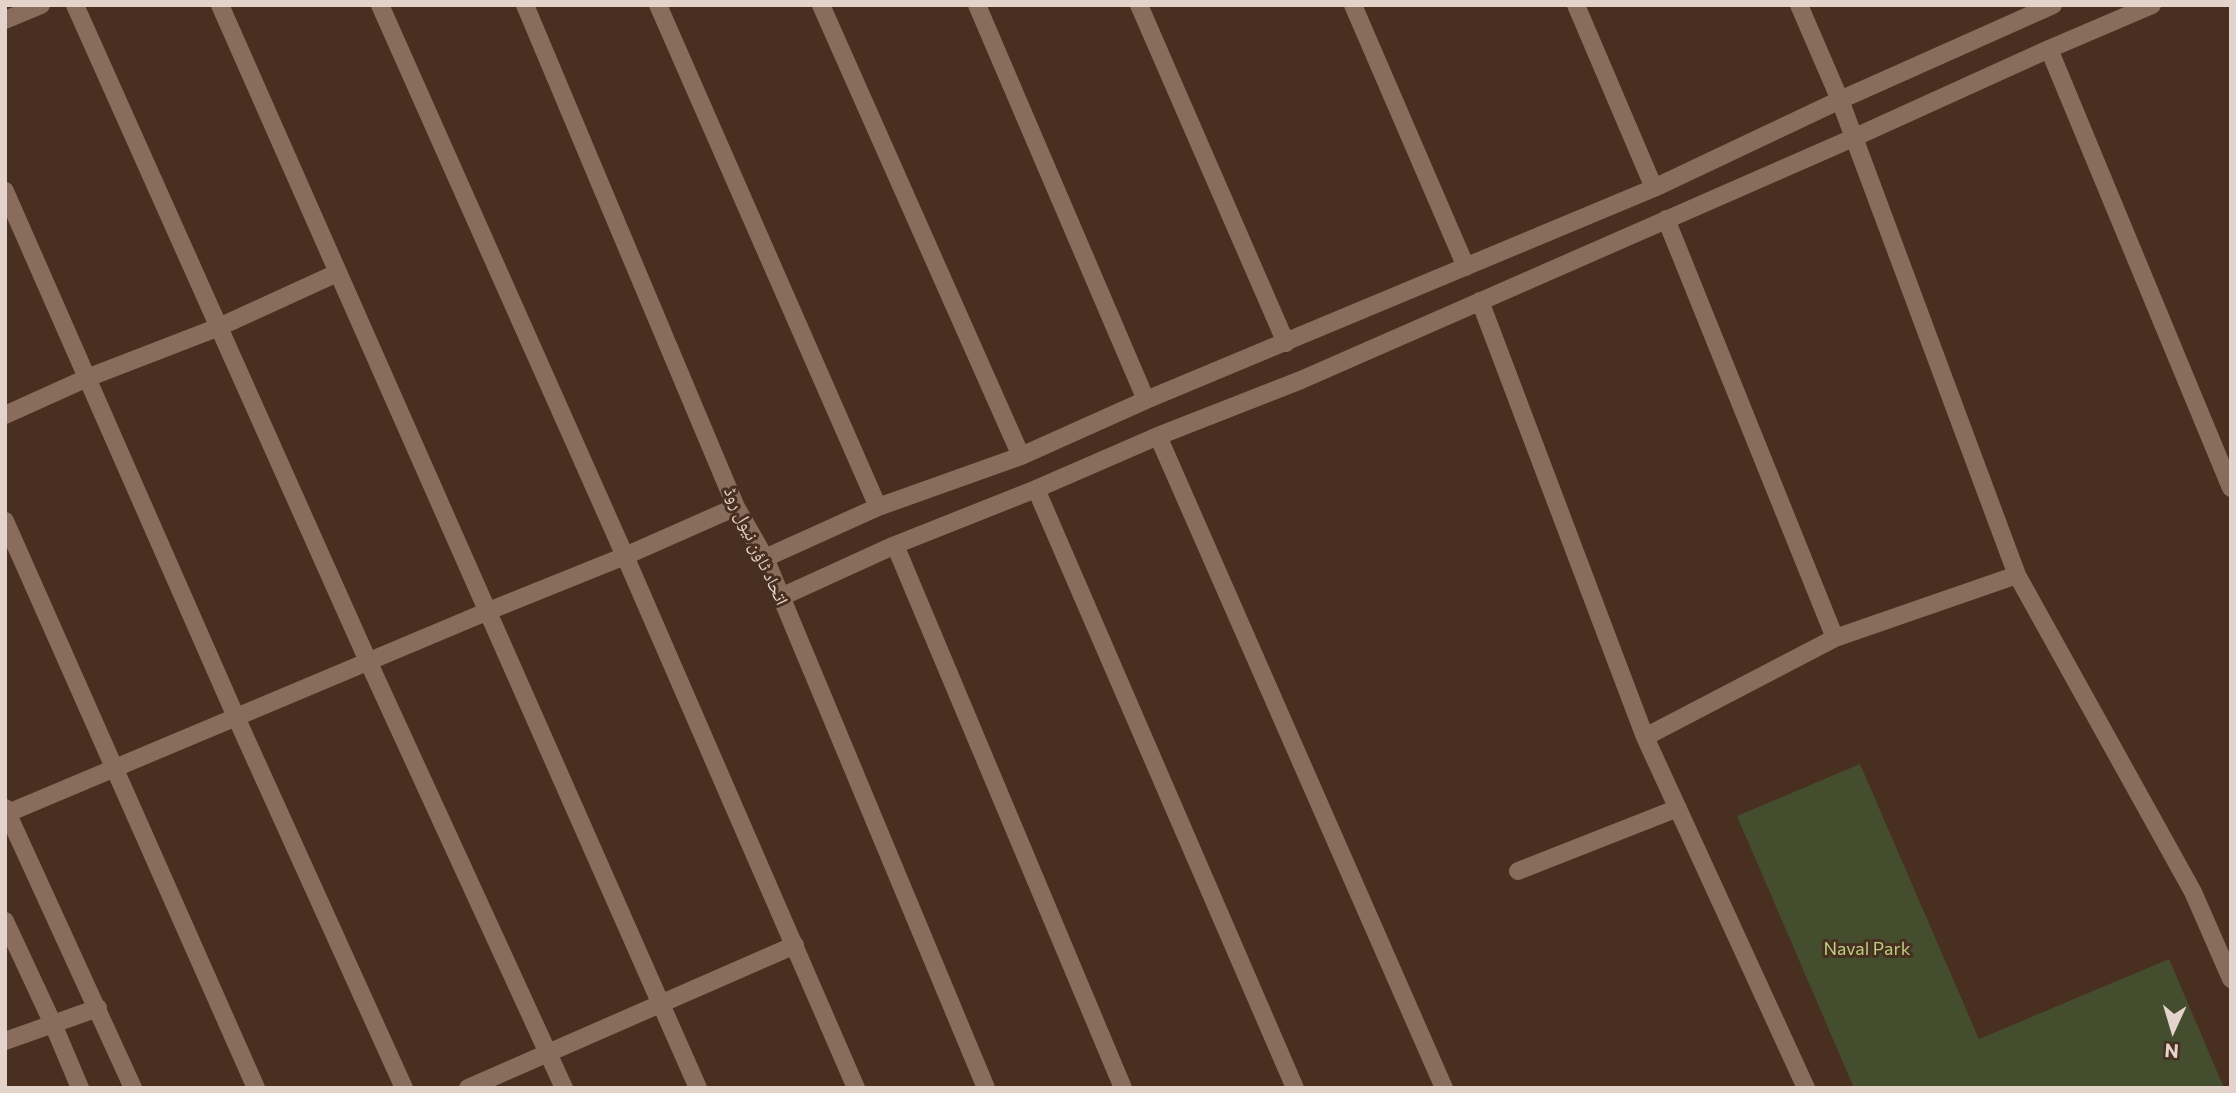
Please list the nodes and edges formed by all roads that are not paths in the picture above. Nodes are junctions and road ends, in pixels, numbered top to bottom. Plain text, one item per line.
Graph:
1 (41, 5) edge
2 (75, 5) edge
3 (220, 5) edge
4 (380, 5) edge
5 (525, 5) edge
6 (658, 5) edge
7 (821, 5) edge
8 (977, 5) edge
9 (1139, 5) edge
10 (1353, 5) edge
11 (1576, 5) edge
12 (1799, 5) edge
13 (2152, 5) edge
14 (2048, 6) edge
15 (5, 20) edge
16 (2049, 49) junction
17 (1840, 100) junction
18 (1853, 138) junction
19 (1654, 188) junction
20 (5, 191) edge
21 (1667, 219) junction
22 (1466, 267) junction
23 (337, 273) junction
24 (1480, 301) junction
25 (219, 327) junction
26 (1286, 343) junction
27 (87, 378) junction
28 (1146, 400) junction
29 (5, 415) edge
30 (1158, 436) junction
31 (1021, 456) junction
32 (2231, 488) edge
33 (1036, 489) junction
34 (878, 507) junction
35 (736, 508) junction
36 (5, 521) edge
37 (895, 545) junction
38 (625, 556) junction
39 (765, 558) junction
40 (2017, 575) junction
41 (781, 597) junction
42 (486, 612) junction
43 (1835, 638) junction
44 (368, 661) junction
45 (236, 718) junction
46 (1645, 737) junction
47 (115, 768) junction
48 (1678, 808) junction
49 (6, 811) edge
50 (1518, 871) dead end
51 (5, 921) edge
52 (794, 945) junction
53 (2231, 979) edge
54 (661, 1003) junction
55 (98, 1008) junction
56 (53, 1024) junction
57 (5, 1041) edge
58 (548, 1052) junction
59 (80, 1088) edge
60 (132, 1088) edge
61 (256, 1088) edge
62 (404, 1088) edge
63 (468, 1088) edge
64 (564, 1088) edge
65 (698, 1088) edge
66 (856, 1088) edge
67 (986, 1088) edge
68 (1124, 1088) edge
69 (1295, 1088) edge
70 (1444, 1088) edge
71 (1806, 1088) edge

1 - 15 street
2 - 25 street
3 - 23 street
4 - 38 street
5 - 35 street, اتحاد ٹاؤن نیول روڈ
6 - 34 street
7 - 31 street
8 - 28 street
9 - 26 street
10 - 22 street
11 - 19 street
12 - 17 street
13 - 16 street
14 - 17 street
16 - 18 street
16 - 32 street
17 - 18 street
17 - 19 street
18 - 21 street
18 - 40 street
19 - 22 street
20 - 27 street
21 - 24 street
21 - 43 street
22 - 26 street
23 - 25 street
23 - 42 street
24 - 30 street
24 - 46 street
25 - 27 street
25 - 44 street
26 - 28 street
27 - 29 street
27 - 45 street
28 - 31 street
30 - 33 street
30 - 70 street
31 - 34 street
33 - 37 street
33 - 69 street
34 - 39 street
35 - 38 street
35 - 39 street, اتحاد ٹاؤن نیول روڈ
36 - 47 street
37 - 41 street
37 - 68 street
38 - 42 street
38 - 52 street
39 - 41 street, اتحاد ٹاؤن نیول روڈ
40 - 43 street
40 - 53 street
41 - 67 street, اتحاد ٹاؤن نیول روڈ
42 - 44 street
42 - 54 street
43 - 46 street
44 - 45 street
44 - 58 street
45 - 47 street
45 - 62 street
46 - 48 street
47 - 49 street
47 - 61 street
48 - 50 street
48 - 71 street
49 - 55 street
51 - 56 street
52 - 54 street
52 - 66 street
54 - 58 street
54 - 65 street
55 - 56 street
55 - 60 street
56 - 57 street
56 - 59 street
58 - 63 street
58 - 64 street

